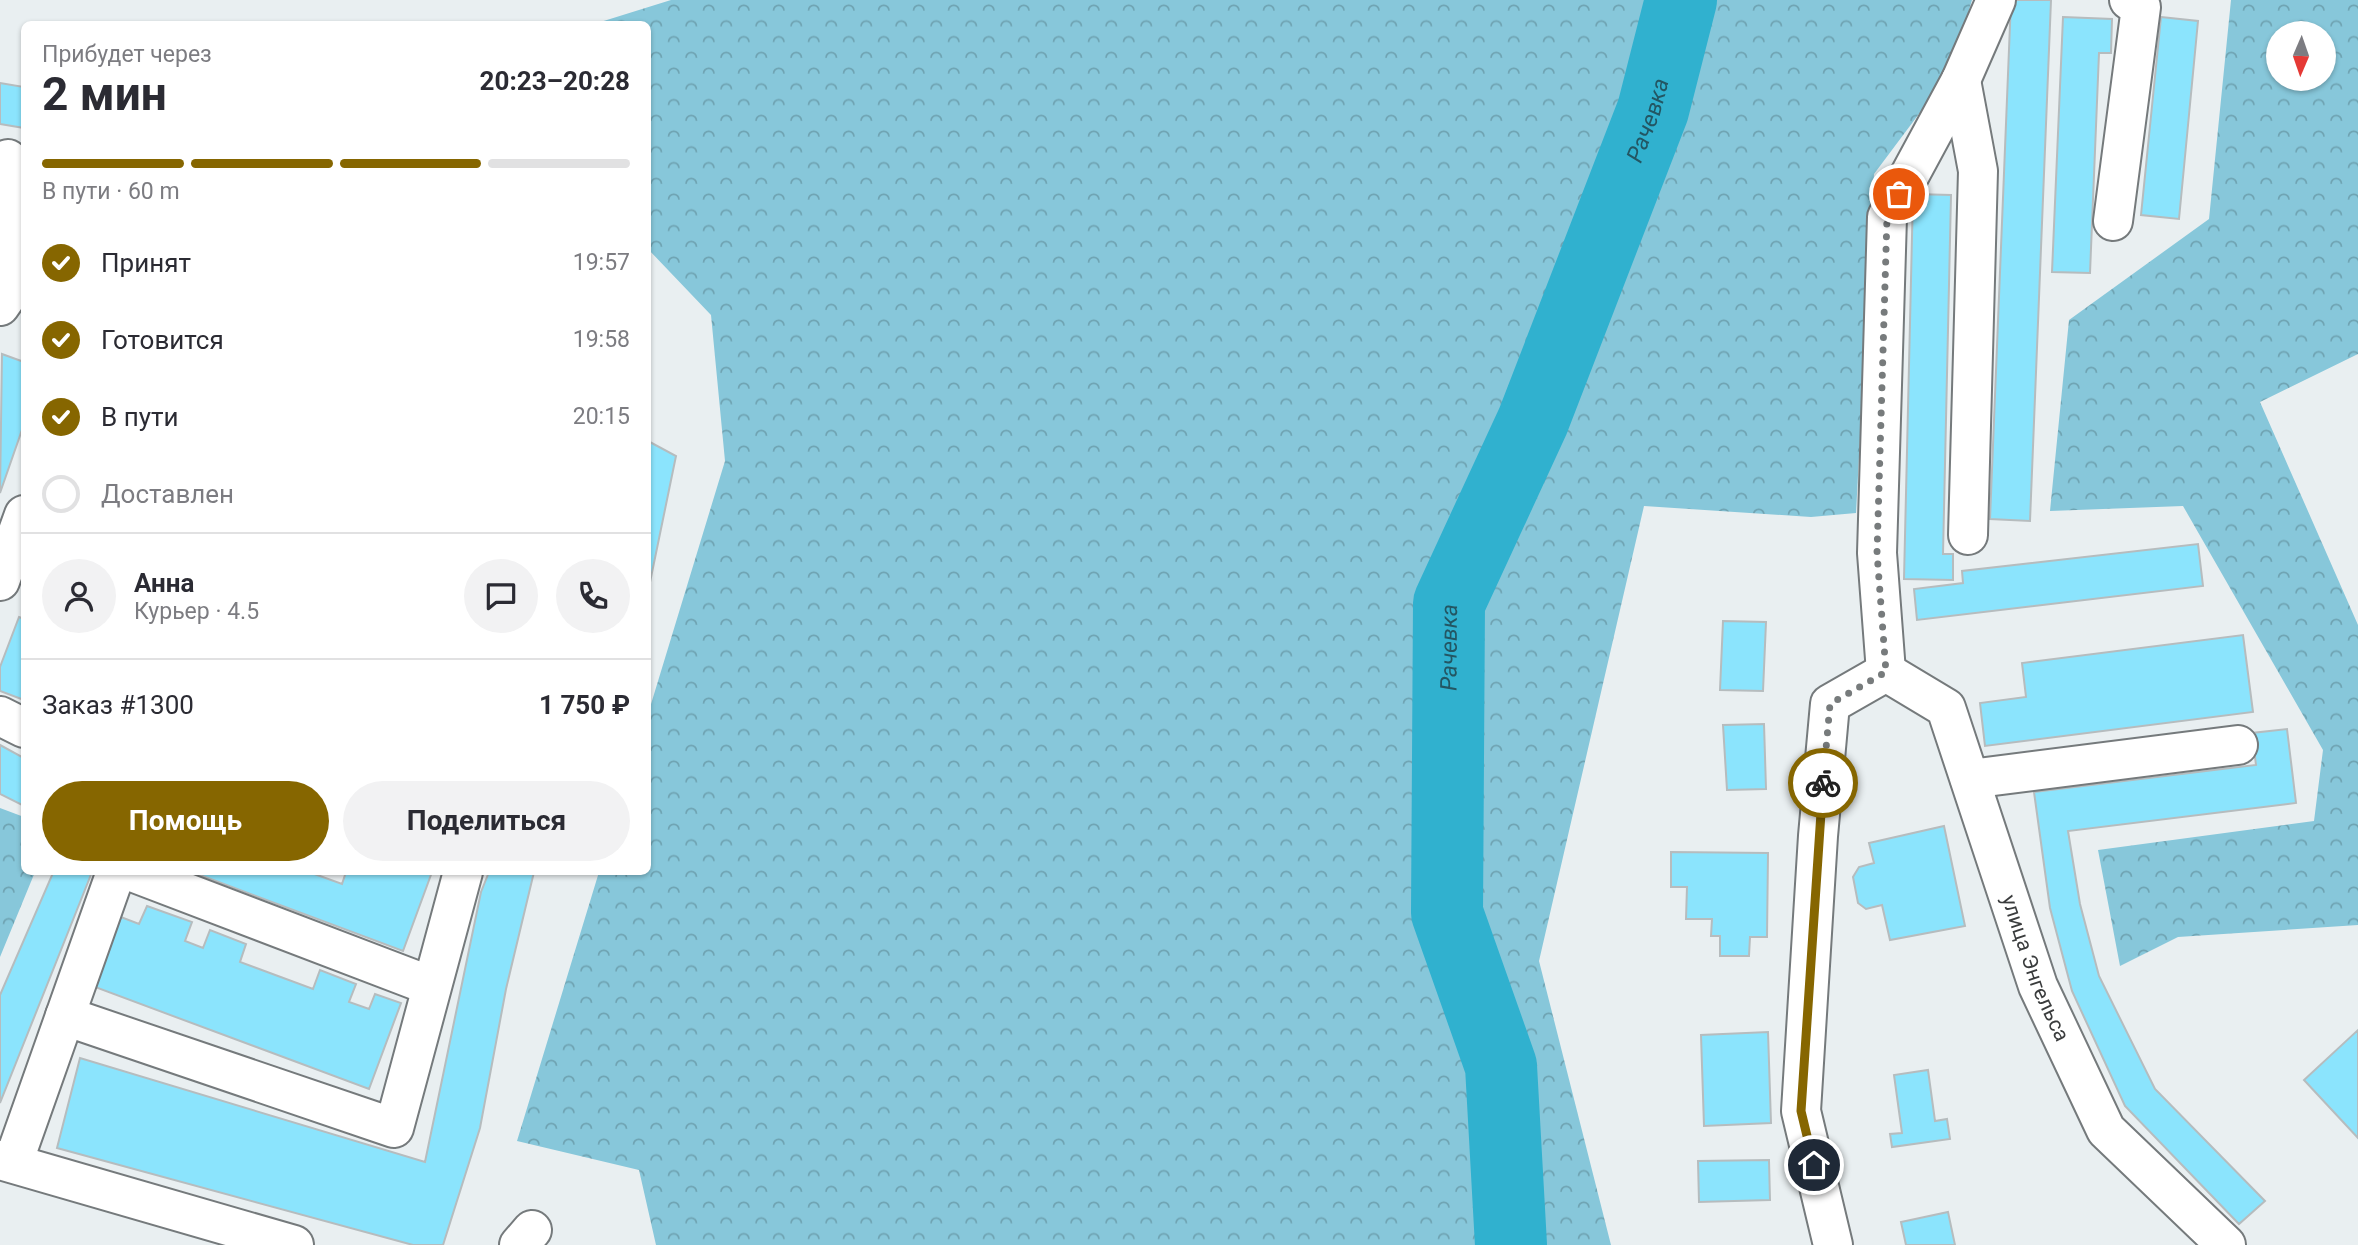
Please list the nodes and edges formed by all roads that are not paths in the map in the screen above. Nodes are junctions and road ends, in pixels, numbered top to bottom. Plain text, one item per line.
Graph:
1 (1996, 0) edge
2 (2129, 0) edge
3 (1961, 80) junction
4 (11, 159) edge
5 (2113, 222) dead end
6 (11, 298) edge
7 (21, 525) edge
8 (1968, 535) dead end
9 (7, 574) edge
10 (1886, 672) junction
11 (0, 716) edge
12 (21, 726) edge
13 (2238, 744) dead end
14 (1970, 779) junction
15 (115, 875) edge
16 (140, 875) edge
17 (462, 875) edge
18 (431, 986) junction
19 (65, 1016) junction
20 (6, 1162) edge
21 (294, 1245) edge
22 (1833, 1245) edge
23 (2226, 1245) edge

1 - 3 street
2 - 5 street
3 - 8 street
3 - 10 street
4 - 6 street
7 - 9 street
10 - 14 street, улица Энгельса
10 - 22 street
11 - 12 street
13 - 14 street
14 - 23 street, улица Энгельса
15 - 19 street
16 - 18 street
17 - 18 street
18 - 19 street
19 - 20 street
20 - 21 street

